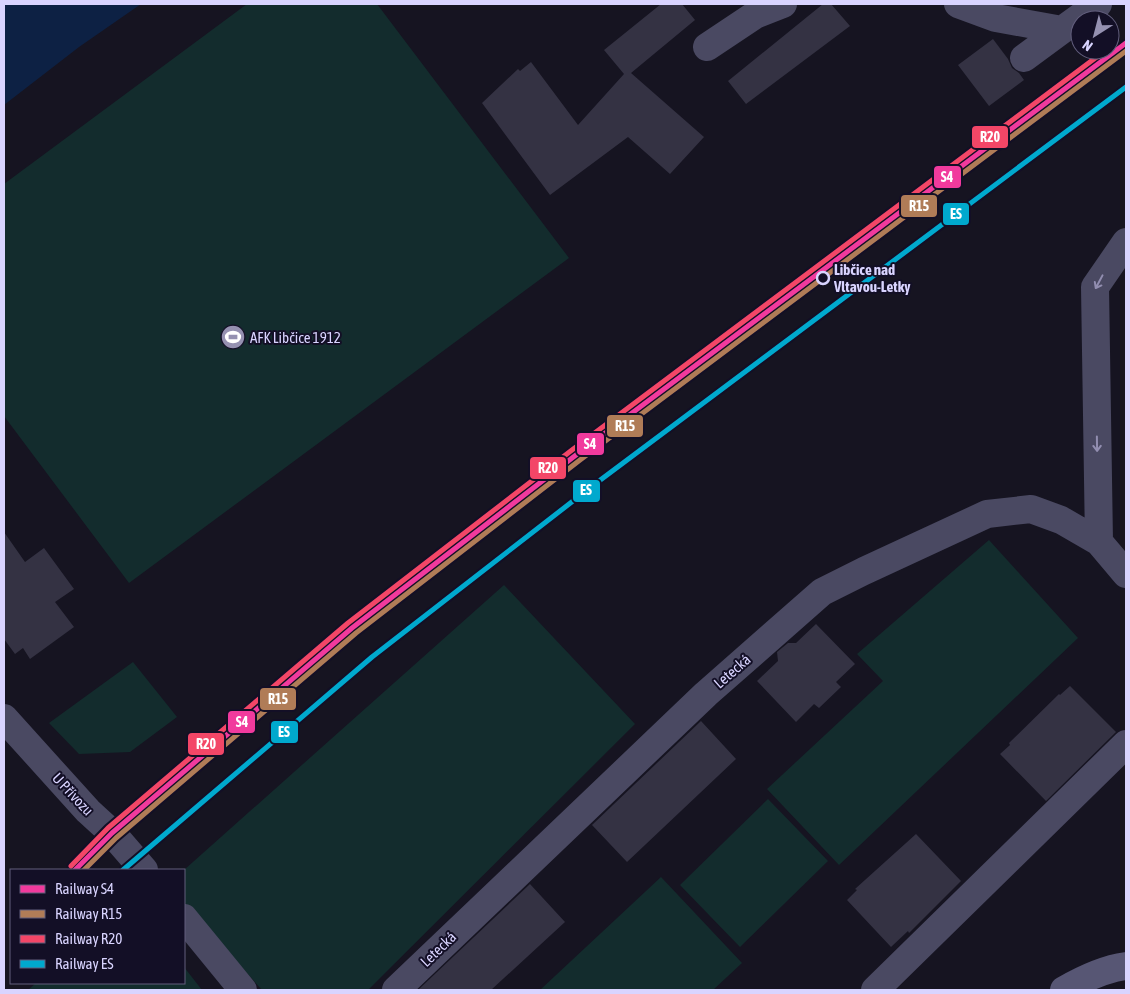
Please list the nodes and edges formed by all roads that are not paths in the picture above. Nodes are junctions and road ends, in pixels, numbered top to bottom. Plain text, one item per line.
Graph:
1 (783, 4) edge
2 (958, 4) edge
3 (1098, 4) edge
4 (1062, 30) junction
5 (707, 48) dead end
6 (1024, 58) dead end
7 (1126, 242) edge
8 (1099, 542) junction
9 (1126, 574) edge
10 (4, 718) edge
11 (1126, 744) edge
12 (143, 869) edge
13 (185, 919) edge
14 (1126, 966) edge
15 (243, 990) edge
16 (396, 990) edge
17 (875, 990) edge
18 (1064, 990) edge

1 - 5 street
2 - 4 street
3 - 4 street
4 - 6 street
7 -> 8 street
8 - 9 street, Letecká
8 - 16 street, Letecká
10 - 12 street, U Přívozu
11 - 17 street
13 - 15 street
14 - 18 street

